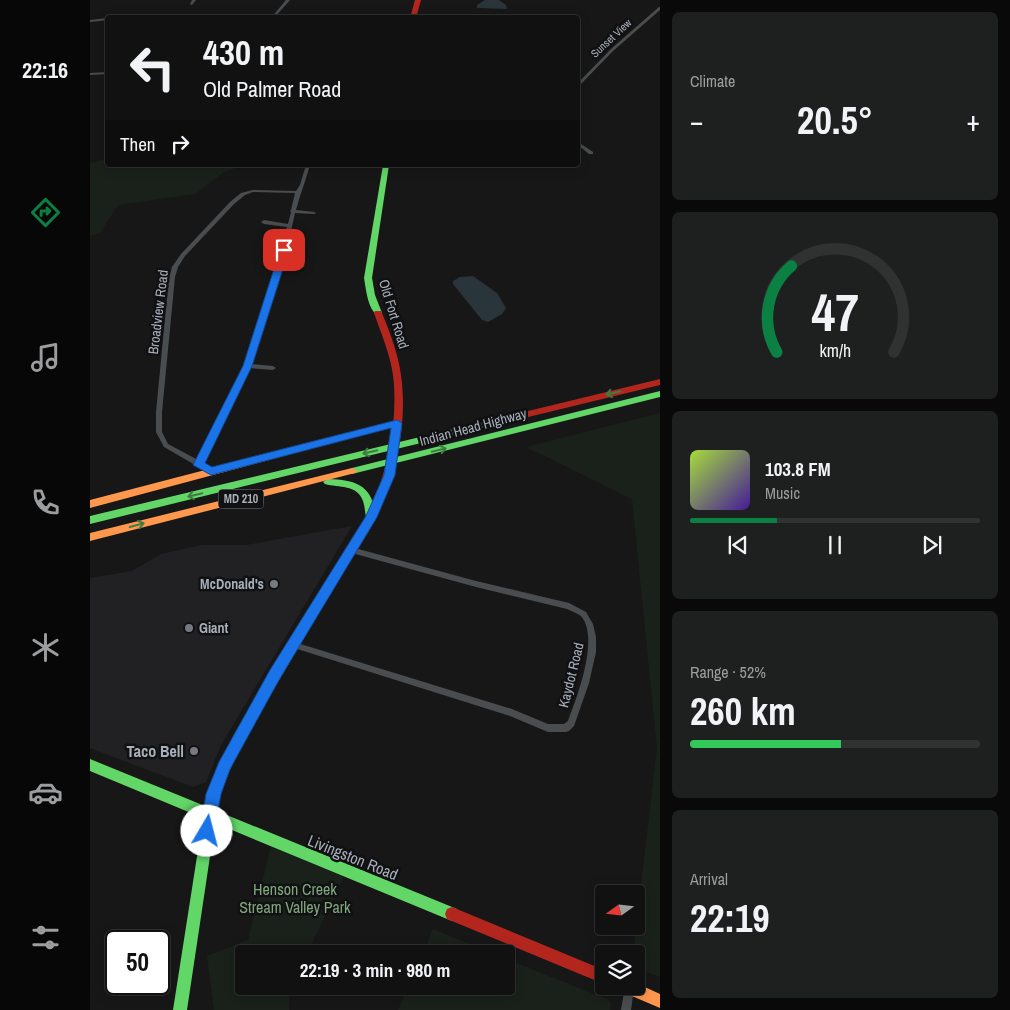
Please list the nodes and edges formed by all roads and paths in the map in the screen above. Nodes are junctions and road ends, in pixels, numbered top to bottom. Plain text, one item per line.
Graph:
1 (288, 0) edge
2 (418, 0) edge
3 (660, 8) edge
4 (275, 15) edge
5 (414, 15) edge
6 (105, 19) edge
7 (90, 21) edge
8 (105, 73) edge
9 (90, 74) edge
10 (580, 83) edge
11 (580, 145) edge
12 (590, 153) dead end
13 (307, 167) edge
14 (385, 167) edge
15 (298, 192) junction
16 (292, 211) junction
17 (314, 213) dead end
18 (264, 222) dead end
19 (289, 226) junction
20 (284, 250) junction
21 (301, 252) dead end
22 (280, 264) junction
23 (302, 266) dead end
24 (248, 366) junction
25 (273, 368) dead end
26 (660, 382) edge
27 (660, 394) edge
28 (397, 423) junction
29 (395, 446) junction
30 (392, 462) junction
31 (199, 465) junction
32 (211, 471) junction
33 (289, 487) junction
34 (90, 504) edge
35 (371, 518) junction
36 (90, 520) edge
37 (90, 537) edge
38 (352, 550) junction
39 (294, 645) junction
40 (90, 765) edge
41 (209, 814) junction
42 (595, 974) edge
43 (627, 995) edge
44 (645, 995) edge
45 (660, 1001) edge
46 (180, 1010) edge
47 (626, 1010) edge

1 - 4 street
2 - 5 main road
3 - 10 street, Sunset View
6 - 7 street
8 - 9 street
11 - 12 street
13 - 15 street
14 - 28 main road, Old Fort Road
15 - 16 street
15 - 31 street, Broadview Road
16 - 17 street
16 - 19 street
18 - 19 street
19 - 20 street
20 - 21 street
20 - 22 street
22 - 23 street
22 - 24 street
24 - 25 street
24 - 31 street
26 -> 29 main road, Indian Head Highway / MD 210
30 -> 27 main road, Indian Head Highway / MD 210
28 - 29 main road, Old Fort Road
28 - 32 main road
29 - 30 main road, Old Fort Road
29 -> 36 main road, Indian Head Highway / MD 210
30 - 33 main road, Indian Head Highway / MD 210
30 - 35 main road, Old Fort Road
31 - 32 street, Broadview Road
32 - 34 main road
33 - 35 main road
37 -> 33 main road, Indian Head Highway / MD 210
35 - 38 main road, Old Fort Road
38 - 39 main road, Old Fort Road
38 - 39 street, Kaydot Road
39 - 41 main road, Old Fort Road
40 - 41 main road, Livingston Road
41 - 42 main road, Livingston Road
41 - 46 main road, Old Fort Road
43 - 47 street
44 - 45 main road

